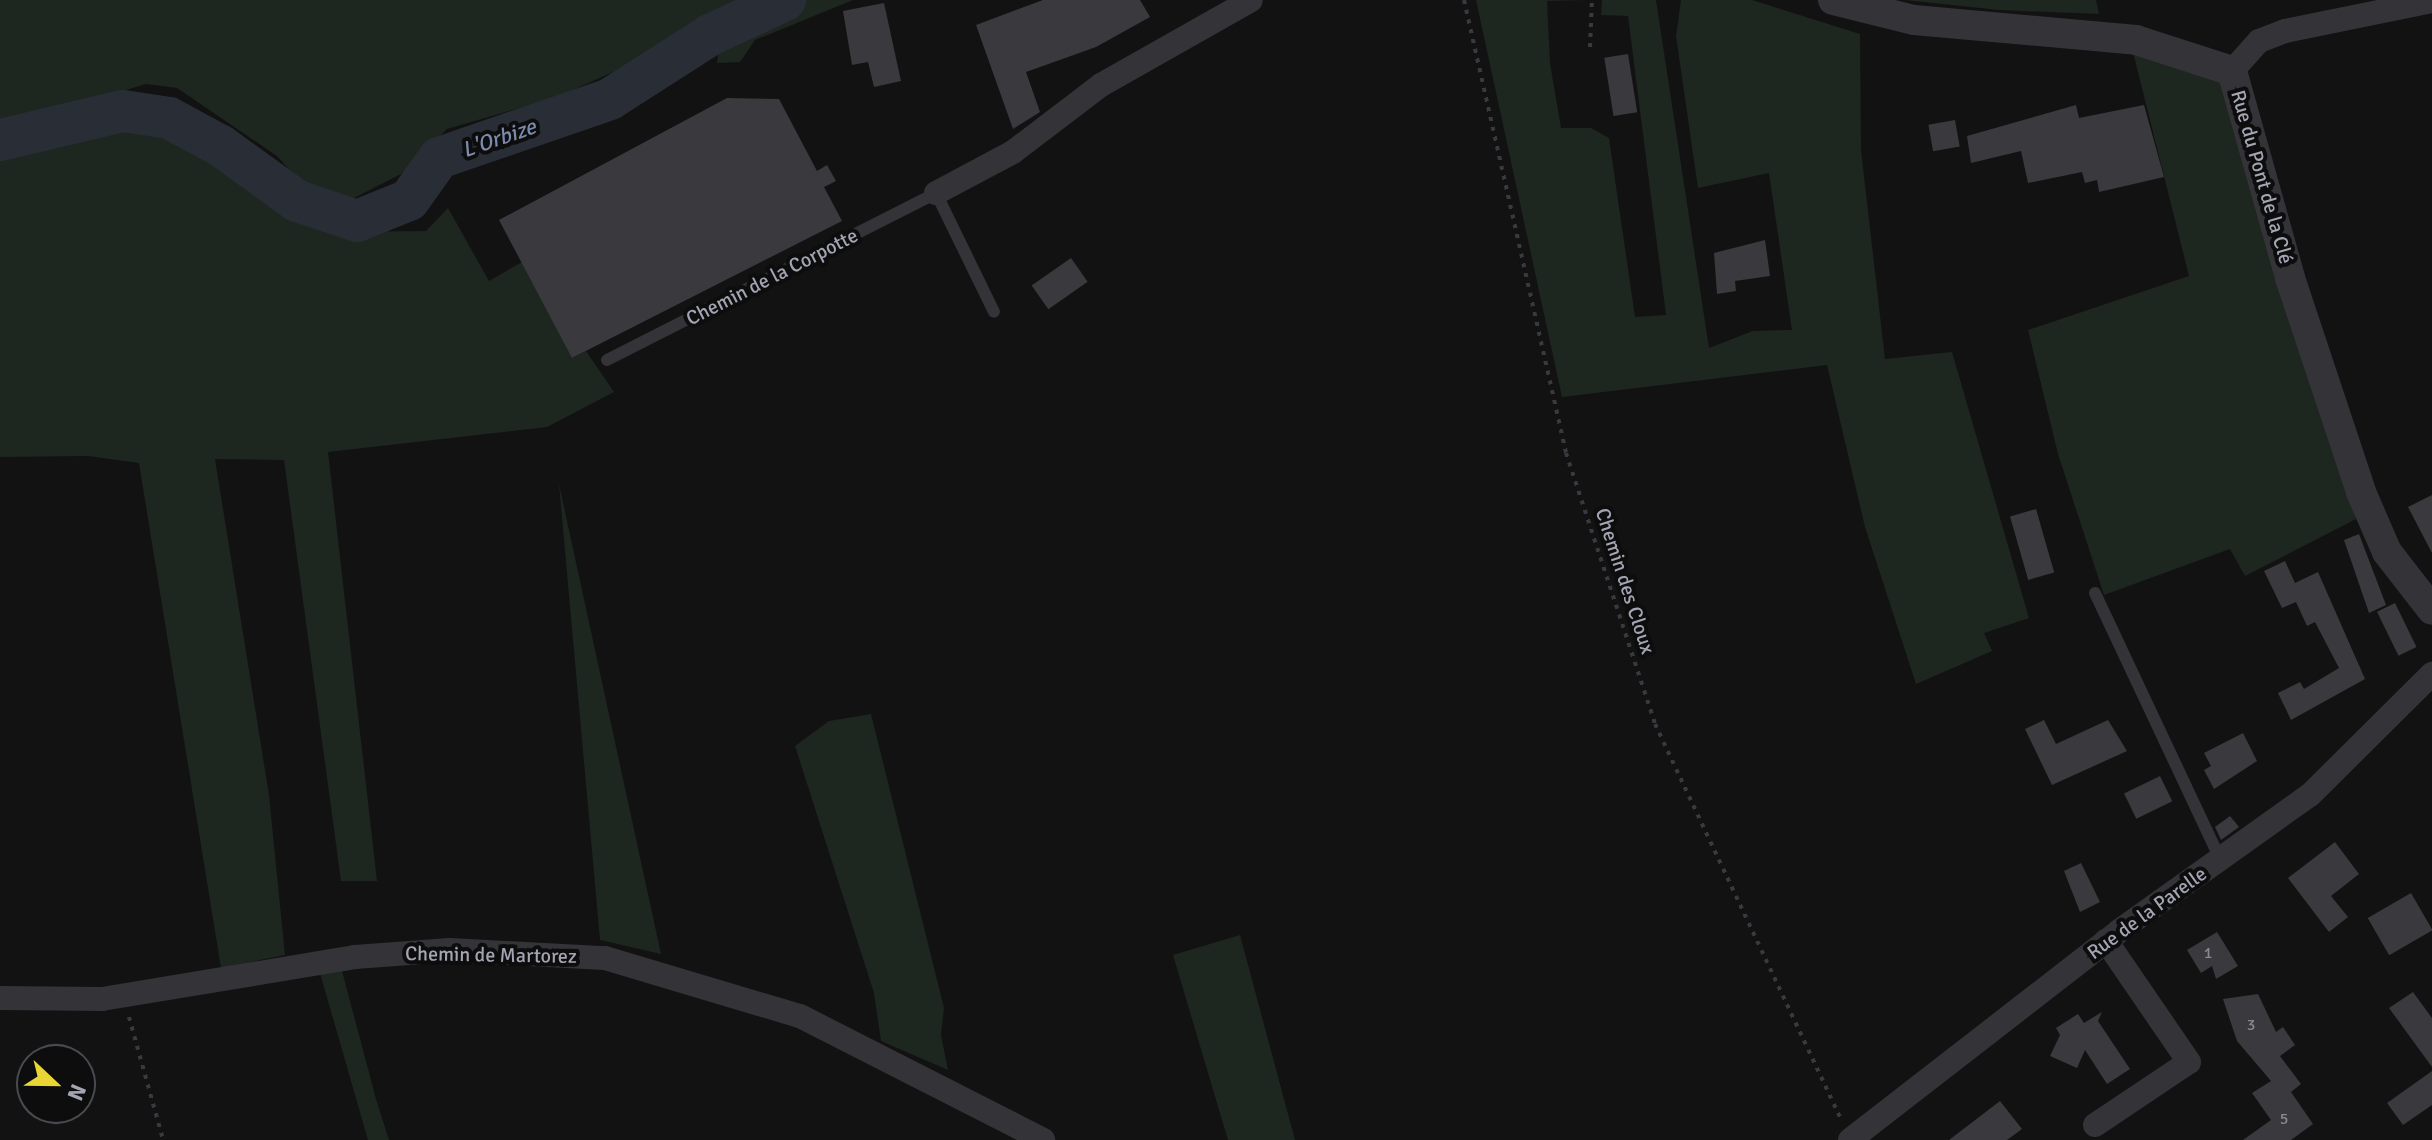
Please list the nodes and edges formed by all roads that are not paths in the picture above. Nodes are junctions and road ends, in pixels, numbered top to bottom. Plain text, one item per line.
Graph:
1 (1251, 0) edge
2 (1833, 0) edge
3 (2432, 1) edge
4 (2232, 71) junction
5 (936, 193) junction
6 (994, 312) dead end
7 (607, 360) dead end
8 (2095, 593) dead end
9 (2432, 610) edge
10 (2432, 674) edge
11 (2221, 861) junction
12 (2106, 941) junction
13 (0, 998) edge
14 (2095, 1125) dead end
15 (1043, 1140) edge
16 (1850, 1140) edge

1 - 5 street, Chemin de la Corpotte
2 - 4 street, Rue du Pont de la Clé
3 - 4 street
4 - 9 street, Rue du Pont de la Clé
5 - 6 lane
5 - 7 lane, Chemin de la Corpotte
8 - 11 lane
10 - 11 street, Rue de la Parelle
11 - 12 street, Rue de la Parelle
12 - 14 street
12 - 16 street, Rue de la Parelle
13 - 15 street, Chemin de Martorez

